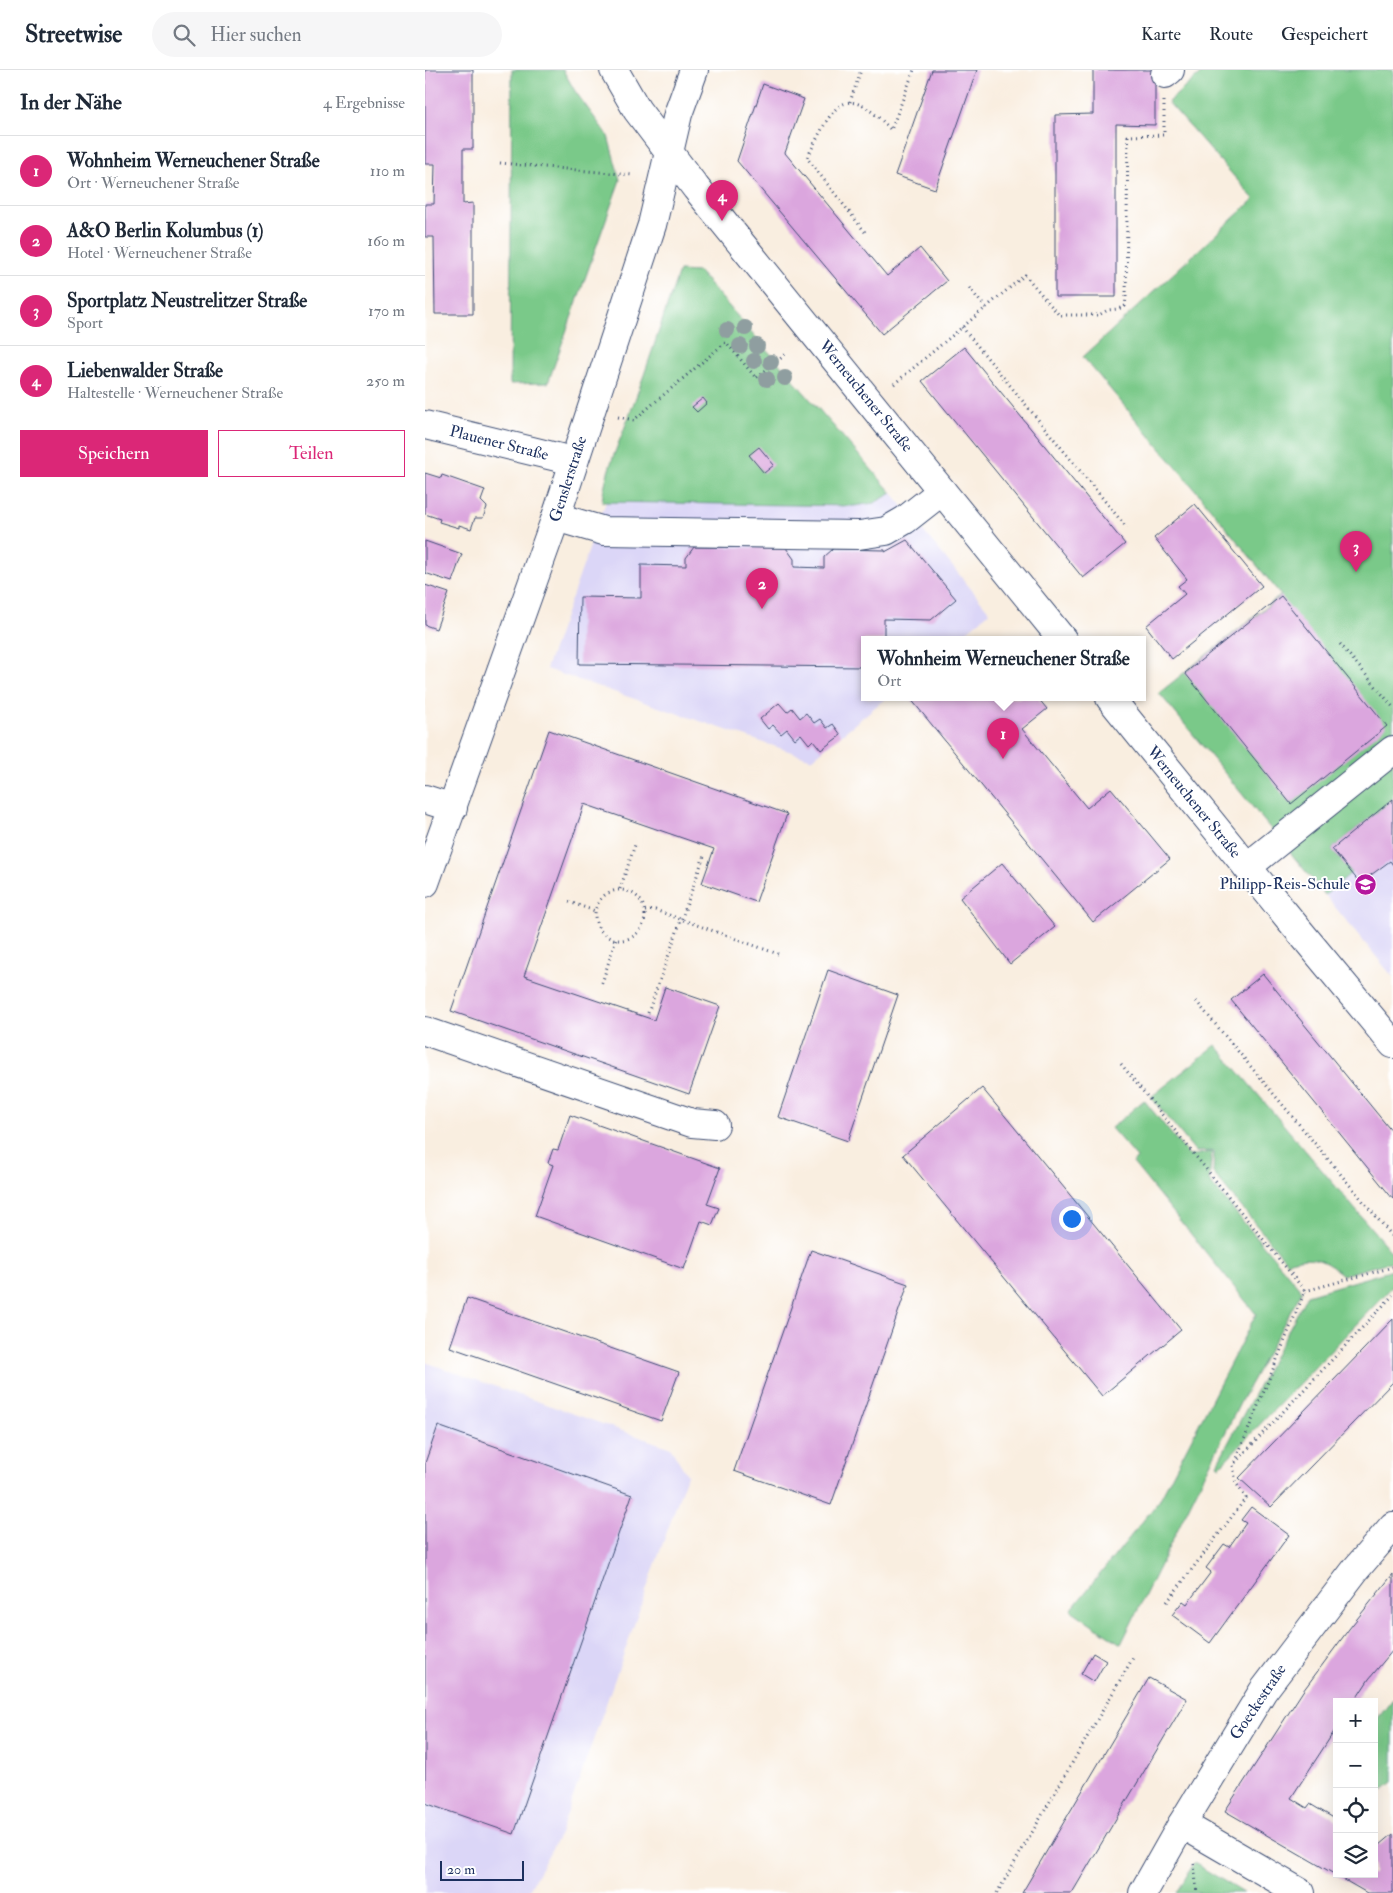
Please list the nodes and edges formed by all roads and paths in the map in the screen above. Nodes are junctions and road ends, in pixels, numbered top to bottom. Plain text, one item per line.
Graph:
1 (614, 70) edge
2 (694, 70) edge
3 (861, 70) edge
4 (913, 70) edge
5 (1168, 72) edge
6 (850, 102) junction
7 (670, 151) junction
8 (500, 163) dead end
9 (632, 175) dead end
10 (865, 232) dead end
11 (969, 288) dead end
12 (986, 308) junction
13 (962, 327) junction
14 (786, 354) dead end
15 (894, 384) dead end
16 (617, 417) dead end
17 (425, 425) edge
18 (573, 461) junction
19 (942, 491) junction
20 (556, 517) junction
21 (1127, 528) dead end
22 (1060, 636) edge
23 (1340, 644) dead end
24 (1111, 701) edge
25 (1393, 707) edge
26 (1393, 750) edge
27 (425, 799) edge
28 (453, 808) junction
29 (636, 842) dead end
30 (704, 856) dead end
31 (1247, 867) junction
32 (425, 883) edge
33 (620, 890) junction
34 (569, 902) dead end
35 (595, 911) junction
36 (645, 911) junction
37 (682, 920) junction
38 (616, 940) junction
39 (778, 954) dead end
40 (602, 983) dead end
41 (1196, 1001) dead end
42 (649, 1013) dead end
43 (425, 1031) edge
44 (1393, 1044) edge
45 (1121, 1064) dead end
46 (715, 1125) dead end
47 (1393, 1237) edge
48 (1393, 1267) edge
49 (1305, 1291) junction
50 (1393, 1295) edge
51 (1233, 1465) junction
52 (1393, 1526) edge
53 (1167, 1602) dead end
54 (1134, 1656) dead end
55 (1182, 1824) junction
56 (1193, 1858) dead end
57 (997, 1893) edge
58 (1143, 1893) edge
59 (1197, 1893) edge
60 (1301, 1893) edge

1 - 7 street, Werneuchener Straße
2 - 7 street, Genslerstraße
3 - 6 path
4 - 6 path
5 - 12 path
6 - 10 path
7 - 18 street, Genslerstraße
7 - 19 street, Werneuchener Straße
8 - 9 path
11 - 12 path
12 - 13 path
13 - 15 path
13 - 21 path
14 - 16 path
17 - 18 street, Plauener Straße
18 - 20 street, Genslerstraße
19 - 20 street
19 - 22 street, Werneuchener Straße
20 - 28 street, Genslerstraße
23 - 25 path
24 - 31 street, Werneuchener Straße
26 - 31 street
27 - 28 street
28 - 32 street, Genslerstraße
29 - 33 path
30 - 37 path
31 - 44 street, Werneuchener Straße
33 - 35 path
33 - 36 path
34 - 35 path
35 - 38 path
36 - 37 path
36 - 38 path
37 - 39 path
37 - 42 path
38 - 40 path
41 - 47 path
43 - 46 street
45 - 49 path
48 - 49 path
49 - 51 path
50 - 51 path
51 - 53 path
52 - 55 street, Goeckestraße
54 - 57 path
55 - 58 street, Goeckestraße
55 - 60 street
56 - 59 path

